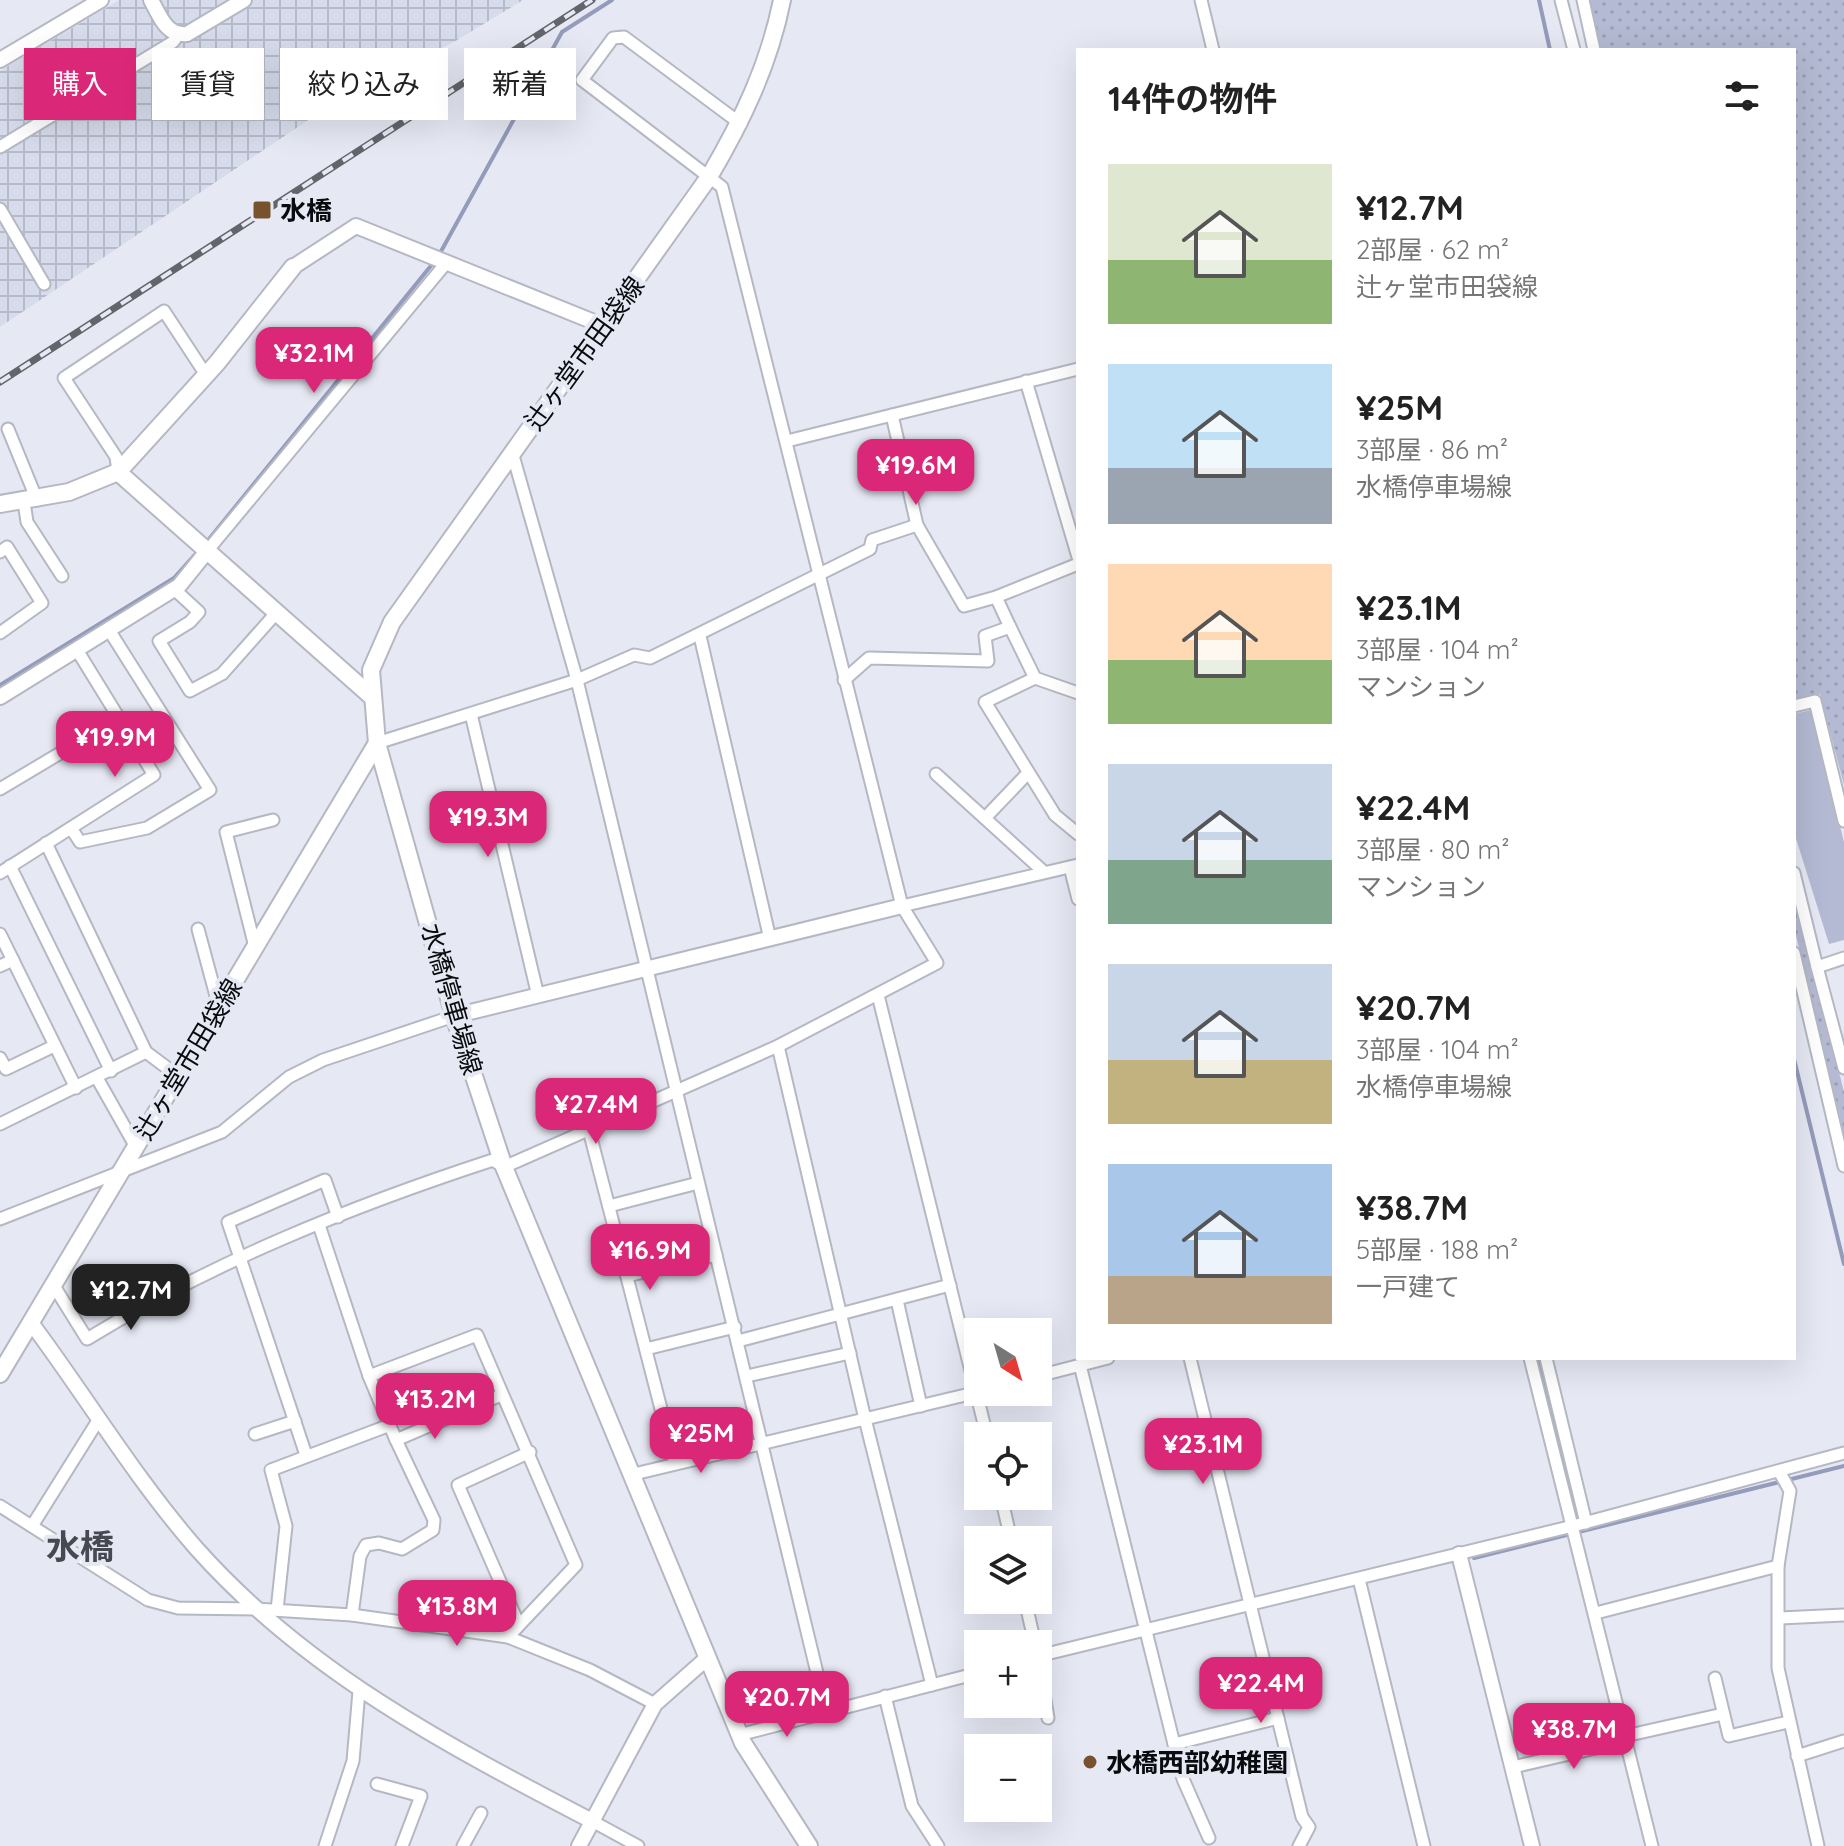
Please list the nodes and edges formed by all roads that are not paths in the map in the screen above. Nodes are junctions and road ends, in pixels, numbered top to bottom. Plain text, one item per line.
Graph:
1 (101, 0) edge
2 (151, 0) edge
3 (244, 0) edge
4 (782, 0) edge
5 (1201, 0) edge
6 (1561, 0) edge
7 (1583, 0) edge
8 (178, 35) junction
9 (1213, 48) edge
10 (1573, 48) edge
11 (1594, 48) edge
12 (0, 60) edge
13 (741, 124) junction
14 (0, 147) edge
15 (709, 177) junction
16 (0, 209) edge
17 (447, 262) junction
18 (293, 267) joint
19 (44, 284) dead end
20 (604, 326) junction
21 (1076, 369) edge
22 (206, 375) junction
23 (1026, 381) junction
24 (892, 415) junction
25 (8, 429) dead end
26 (787, 441) junction
27 (512, 452) junction
28 (118, 472) junction
29 (30, 501) junction
30 (0, 504) edge
31 (917, 525) junction
32 (1075, 537) edge
33 (208, 550) junction
34 (0, 552) edge
35 (1076, 565) edge
36 (819, 575) junction
37 (62, 576) dead end
38 (174, 589) junction
39 (996, 597) junction
40 (277, 612) junction
41 (1010, 627) junction
42 (109, 630) junction
43 (0, 633) edge
44 (700, 636) junction
45 (77, 650) junction
46 (1035, 678) junction
47 (577, 680) junction
48 (844, 680) junction
49 (1076, 692) edge
50 (371, 696) junction
51 (0, 697) edge
52 (1796, 706) edge
53 (471, 714) junction
54 (119, 718) junction
55 (377, 743) junction
56 (936, 774) dead end
57 (1027, 774) junction
58 (0, 789) edge
59 (985, 818) junction
60 (273, 820) dead end
61 (1844, 821) edge
62 (71, 828) junction
63 (1076, 832) edge
64 (46, 843) junction
65 (1074, 866) edge
66 (5, 869) edge
67 (1044, 872) junction
68 (1796, 881) edge
69 (902, 906) junction
70 (198, 929) dead end
71 (0, 934) edge
72 (770, 939) junction
73 (255, 947) junction
74 (1844, 958) edge
75 (13, 960) junction
76 (1796, 962) edge
77 (0, 966) edge
78 (1817, 967) junction
79 (644, 970) junction
80 (878, 995) junction
81 (538, 996) junction
82 (219, 1007) junction
83 (454, 1016) junction
84 (54, 1046) junction
85 (778, 1046) junction
86 (146, 1052) junction
87 (0, 1058) edge
88 (1844, 1068) edge
89 (111, 1071) junction
90 (178, 1076) junction
91 (97, 1078) junction
92 (76, 1088) junction
93 (675, 1093) junction
94 (0, 1124) edge
95 (589, 1130) junction
96 (136, 1147) junction
97 (1844, 1166) edge
98 (504, 1167) junction
99 (123, 1170) junction
100 (698, 1183) junction
101 (609, 1206) junction
102 (338, 1217) junction
103 (0, 1219) edge
104 (319, 1225) junction
105 (716, 1255) junction
106 (239, 1256) junction
107 (627, 1276) junction
108 (950, 1285) junction
109 (54, 1286) junction
110 (897, 1300) junction
111 (841, 1316) junction
112 (32, 1324) junction
113 (735, 1327) junction
114 (964, 1340) edge
115 (738, 1341) junction
116 (646, 1349) junction
117 (850, 1353) junction
118 (1100, 1360) edge
119 (1190, 1360) edge
120 (1531, 1360) edge
121 (1546, 1360) edge
122 (1080, 1365) junction
123 (1052, 1372) edge
124 (0, 1374) edge
125 (369, 1376) junction
126 (747, 1376) junction
127 (501, 1395) junction
128 (964, 1395) edge
129 (921, 1406) junction
130 (99, 1419) junction
131 (865, 1419) junction
132 (295, 1421) junction
133 (390, 1425) junction
134 (255, 1434) dead end
135 (396, 1440) junction
136 (763, 1443) junction
137 (530, 1452) junction
138 (1844, 1453) edge
139 (306, 1455) junction
140 (675, 1463) junction
141 (1779, 1471) junction
142 (630, 1475) junction
143 (0, 1506) edge
144 (1586, 1523) junction
145 (32, 1526) junction
146 (1573, 1526) junction
147 (1459, 1554) junction
148 (1778, 1566) junction
149 (1359, 1579) junction
150 (1250, 1605) junction
151 (256, 1609) junction
152 (277, 1610) junction
153 (1596, 1613) junction
154 (352, 1615) junction
155 (1844, 1615) edge
156 (1780, 1618) junction
157 (519, 1625) junction
158 (1143, 1630) junction
159 (508, 1637) junction
160 (1052, 1653) edge
161 (706, 1659) junction
162 (964, 1677) edge
163 (1715, 1678) dead end
164 (932, 1685) junction
165 (359, 1691) junction
166 (885, 1696) junction
167 (655, 1704) junction
168 (826, 1710) junction
169 (1723, 1714) junction
170 (1278, 1718) junction
171 (1788, 1722) junction
172 (739, 1735) junction
173 (1626, 1738) junction
174 (1844, 1741) edge
175 (1174, 1744) junction
176 (1797, 1756) junction
177 (1513, 1767) junction
178 (377, 1784) dead end
179 (481, 1813) dead end
180 (592, 1821) junction
181 (1209, 1838) dead end
182 (325, 1846) edge
183 (402, 1846) edge
184 (463, 1846) edge
185 (579, 1846) edge
186 (638, 1846) edge
187 (809, 1846) edge
188 (938, 1846) edge
189 (1299, 1846) edge
190 (1424, 1846) edge
191 (1532, 1846) edge
192 (1652, 1846) edge
193 (1818, 1846) edge

1 - 12 street
2 - 8 street
3 - 8 street
4 - 13 main road, 辻ヶ堂市田袋線
5 - 9 street
6 - 10 street
7 - 11 street
8 - 14 street
13 - 15 main road, 辻ヶ堂市田袋線
13 - 15 street
15 - 20 main road, 辻ヶ堂市田袋線
15 - 26 street
16 - 19 street
17 - 18 street
17 - 20 street
17 - 33 street
18 - 22 main road
20 - 27 main road, 辻ヶ堂市田袋線
21 - 23 street
22 - 28 main road
22 - 28 street
23 - 24 street
23 - 32 street
24 - 26 street
24 - 31 street
25 - 29 street
26 - 36 street
27 - 47 street
27 - 50 main road, 辻ヶ堂市田袋線
28 - 29 main road
28 - 33 main road
29 - 30 main road
29 - 37 street
31 - 36 street
31 - 39 street
33 - 38 street
33 - 40 main road
34 - 43 street
35 - 39 street
36 - 44 street
36 - 48 street
38 - 40 street
38 - 42 street
39 - 41 street
40 - 50 main road
41 - 46 street
41 - 48 street
42 - 45 street
42 - 62 street
44 - 47 street
44 - 72 street
45 - 51 street
45 - 54 street
46 - 49 street
46 - 57 street
47 - 53 street
47 - 79 street
48 - 69 street
50 - 55 main road, 水橋停車場線
52 - 61 street
53 - 55 street
53 - 81 street
54 - 58 street
54 - 62 street
55 - 73 main road, 辻ヶ堂市田袋線
55 - 83 main road, 水橋停車場線
56 - 59 street
57 - 59 street
57 - 63 street
59 - 67 street
60 - 73 street
62 - 64 street
64 - 66 street
64 - 86 street
65 - 67 street
66 - 89 street
67 - 69 street
68 - 78 street
69 - 72 street
69 - 80 street
70 - 82 street
71 - 75 street
72 - 79 street
73 - 82 main road, 辻ヶ堂市田袋線
74 - 78 street
75 - 77 street
75 - 84 street
76 - 97 street
78 - 88 street
79 - 81 street
79 - 93 street
80 - 85 street
80 - 108 street
81 - 83 street
82 - 90 main road, 辻ヶ堂市田袋線
83 - 98 main road, 水橋停車場線
83 - 99 street
84 - 87 street
84 - 92 street
85 - 93 street
85 - 111 street
86 - 89 street
86 - 90 street
89 - 91 street
90 - 96 main road, 辻ヶ堂市田袋線
91 - 92 street
91 - 96 street
92 - 94 street
93 - 95 street
93 - 100 street
95 - 98 street
95 - 101 street
96 - 99 main road, 辻ヶ堂市田袋線
98 - 102 street
98 - 142 main road, 水橋停車場線
99 - 103 street
99 - 109 main road, 辻ヶ堂市田袋線
100 - 101 street
100 - 105 street
101 - 107 street
102 - 104 street
102 - 106 street
104 - 106 street
104 - 125 street
105 - 107 street
105 - 113 street
106 - 109 street
106 - 132 street
107 - 116 street
108 - 110 street
108 - 114 street
109 - 112 main road, 辻ヶ堂市田袋線
110 - 111 street
110 - 129 street
111 - 115 street
111 - 117 street
112 - 124 main road, 辻ヶ堂市田袋線
112 - 130 street
113 - 115 street
113 - 116 street
115 - 126 street
116 - 140 street
117 - 126 street
117 - 131 street
118 - 122 street
119 - 150 street
120 - 146 street
121 - 144 street
122 - 123 street
122 - 158 street
125 - 127 street
125 - 133 street
126 - 136 street
127 - 135 street
127 - 137 street
128 - 129 street
129 - 131 street
130 - 145 street
130 - 151 street
131 - 136 street
131 - 164 street
132 - 134 street
132 - 139 street
133 - 135 street
133 - 139 street
135 - 154 street
136 - 140 street
136 - 168 street
137 - 157 street
137 - 157 street
138 - 141 street
139 - 152 street
140 - 142 street
141 - 144 street
141 - 148 street
142 - 161 main road, 水橋停車場線
143 - 145 street
144 - 146 street
145 - 151 street
146 - 147 street
146 - 153 street
147 - 149 street
147 - 177 street
148 - 153 street
148 - 156 street
149 - 150 street
149 - 190 street
150 - 158 street
150 - 170 street
151 - 152 street
151 - 165 street
152 - 154 street
153 - 173 street
154 - 159 street
155 - 156 street
156 - 171 street
157 - 159 street
158 - 160 street
158 - 175 street
159 - 167 street
161 - 167 street
161 - 172 main road, 水橋停車場線
162 - 164 street
163 - 169 street
164 - 166 street
165 - 180 street
165 - 182 street
166 - 168 street
166 - 188 street
167 - 180 street
168 - 172 street
169 - 171 street
169 - 173 street
170 - 175 street
170 - 189 street
171 - 176 street
172 - 187 main road, 水橋停車場線
173 - 177 street
173 - 192 street
174 - 176 street
175 - 181 street
176 - 193 street
177 - 191 street
178 - 183 street
179 - 184 street
180 - 185 street
180 - 186 street

